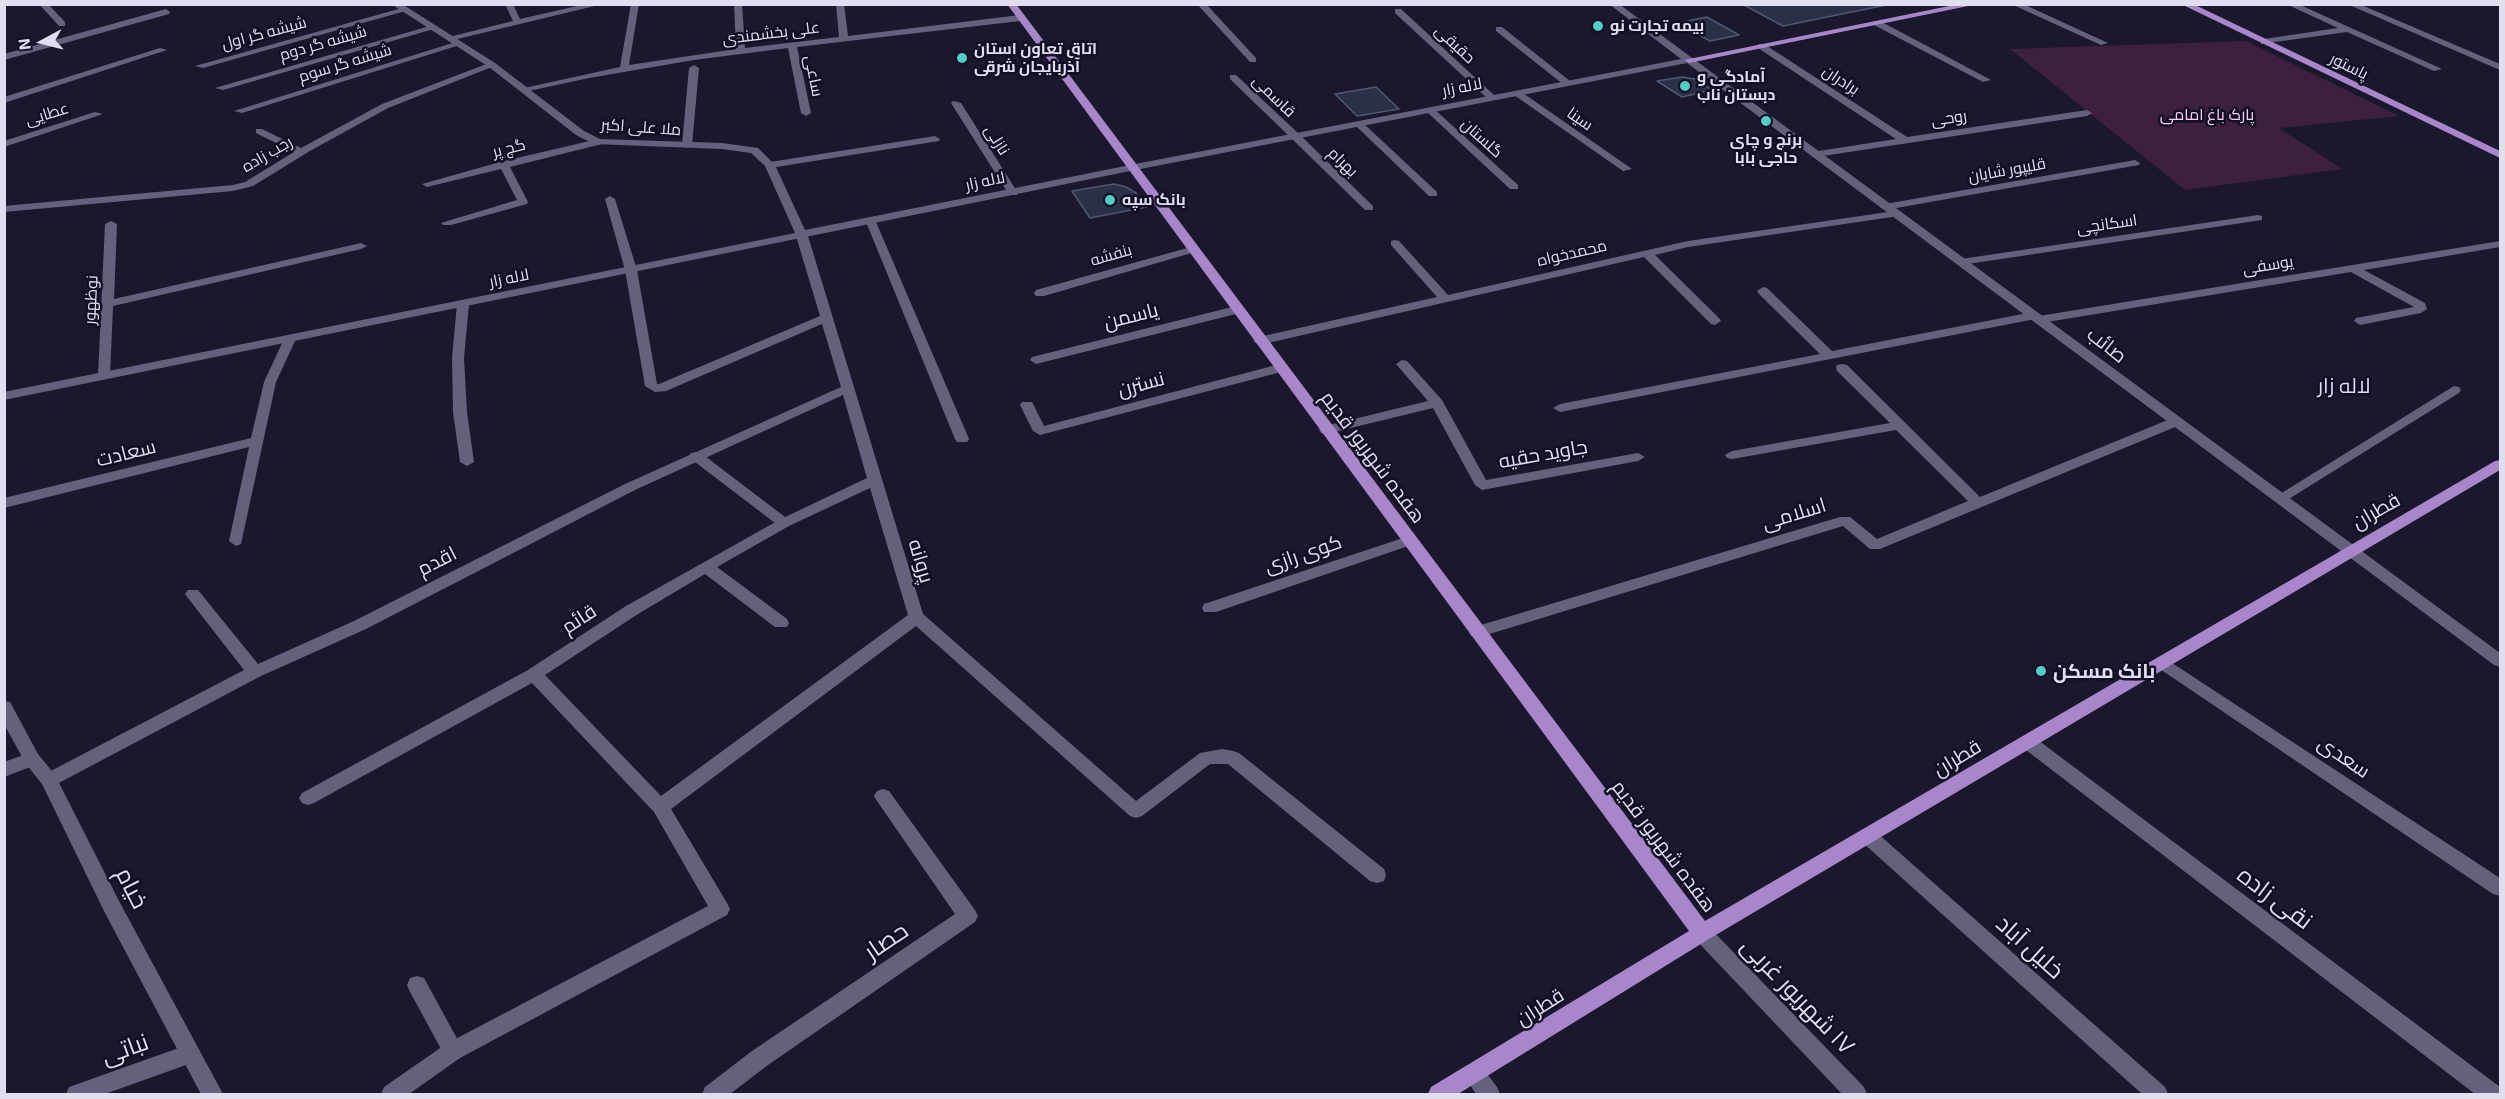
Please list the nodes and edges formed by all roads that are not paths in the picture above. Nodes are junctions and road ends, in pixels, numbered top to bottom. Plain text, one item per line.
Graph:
1 (43, 4) edge
2 (394, 4) edge
3 (509, 4) edge
4 (599, 4) edge
5 (635, 4) edge
6 (738, 4) edge
7 (840, 4) edge
8 (1011, 4) edge
9 (1201, 4) edge
10 (1614, 4) edge
11 (1974, 4) edge
12 (2016, 4) edge
13 (2185, 4) edge
14 (2290, 4) edge
15 (2351, 4) edge
16 (405, 10) junction
17 (1398, 11) dead end
18 (166, 12) dead end
19 (1020, 18) junction
20 (518, 22) junction
21 (1877, 23) junction
22 (62, 24) dead end
23 (433, 28) junction
24 (1499, 29) dead end
25 (2345, 30) junction
26 (449, 38) junction
27 (844, 39) junction
28 (2264, 42) junction
29 (2104, 43) dead end
30 (459, 44) junction
31 (792, 45) junction
32 (1761, 46) junction
33 (163, 50) dead end
34 (741, 52) junction
35 (4, 57) edge
36 (1253, 60) dead end
37 (1689, 60) junction
38 (492, 65) junction
39 (200, 66) dead end
40 (2500, 67) edge
41 (694, 68) dead end
42 (624, 69) junction
43 (2437, 69) dead end
44 (1233, 77) dead end
45 (1986, 80) dead end
46 (1568, 83) junction
47 (220, 88) dead end
48 (527, 90) junction
49 (1516, 93) junction
50 (1492, 98) junction
51 (4, 100) edge
52 (956, 103) dead end
53 (1430, 110) junction
54 (239, 111) dead end
55 (806, 113) dead end
56 (2087, 113) dead end
57 (98, 114) dead end
58 (1359, 124) junction
59 (259, 131) dead end
60 (1295, 136) junction
61 (935, 139) dead end
62 (1904, 140) junction
63 (598, 142) junction
64 (4, 144) edge
65 (687, 145) junction
66 (302, 152) junction
67 (1816, 154) junction
68 (2500, 155) edge
69 (2135, 163) dead end
70 (504, 164) junction
71 (770, 165) junction
72 (1130, 168) junction
73 (1627, 169) dead end
74 (427, 184) dead end
75 (1514, 187) dead end
76 (1013, 193) junction
77 (1433, 194) dead end
78 (610, 199) dead end
79 (1369, 208) dead end
80 (4, 209) edge
81 (1890, 210) junction
82 (2258, 218) dead end
83 (871, 222) junction
84 (447, 223) dead end
85 (111, 224) dead end
86 (802, 236) junction
87 (1395, 243) dead end
88 (2500, 244) edge
89 (361, 246) dead end
90 (1191, 249) junction
91 (1646, 253) junction
92 (1961, 262) junction
93 (2352, 268) junction
94 (632, 270) junction
95 (1763, 291) dead end
96 (1040, 293) dead end
97 (1445, 299) junction
98 (108, 304) junction
99 (463, 304) junction
100 (1236, 310) junction
101 (826, 318) junction
102 (2037, 318) junction
103 (1715, 321) dead end
104 (2360, 321) dead end
105 (290, 339) junction
106 (1259, 341) junction
107 (1829, 356) junction
108 (1036, 360) dead end
109 (1402, 364) dead end
110 (1280, 368) junction
111 (1842, 368) dead end
112 (104, 376) junction
113 (848, 388) junction
114 (2454, 390) dead end
115 (4, 396) edge
116 (1437, 403) junction
117 (1027, 405) dead end
118 (1560, 408) dead end
119 (2175, 422) junction
120 (1900, 425) junction
121 (1326, 430) junction
122 (962, 439) dead end
123 (257, 441) junction
124 (1732, 455) dead end
125 (696, 456) junction
126 (1638, 457) dead end
127 (468, 462) dead end
128 (2497, 469) edge
129 (875, 480) junction
130 (2279, 499) junction
131 (4, 503) edge
132 (1978, 503) junction
133 (784, 523) junction
134 (236, 541) dead end
135 (1409, 541) junction
136 (2350, 552) junction
137 (706, 567) junction
138 (193, 594) dead end
139 (1210, 608) dead end
140 (916, 617) junction
141 (780, 623) dead end
142 (1477, 632) junction
143 (2500, 661) edge
144 (2163, 663) junction
145 (255, 672) junction
146 (534, 674) junction
147 (4, 706) edge
148 (2028, 742) junction
149 (32, 759) junction
150 (4, 770) edge
151 (49, 780) junction
152 (883, 796) dead end
153 (308, 798) dead end
154 (660, 807) junction
155 (1869, 837) junction
156 (1377, 875) dead end
157 (2500, 888) edge
158 (1702, 933) junction
159 (417, 985) dead end
160 (453, 1051) junction
161 (190, 1054) junction
162 (1474, 1074) junction
163 (77, 1095) edge
164 (212, 1095) edge
165 (392, 1095) edge
166 (713, 1095) edge
167 (1439, 1095) edge
168 (1489, 1095) edge
169 (1856, 1095) edge
170 (2157, 1095) edge
171 (2492, 1095) edge

1 - 22 street
2 - 16 street, ملا علی اکبر
3 - 20 street
4 - 20 street
5 - 42 street
6 - 34 street
7 - 27 street
8 - 19 main road, هفده شهریور قدیم
9 - 36 street
10 - 37 street, صائب
11 - 21 main road, لاله زار
12 - 29 street
13 - 28 main road, پاستور
14 - 25 street
15 - 40 street
16 - 23 street, ملا علی اکبر
16 - 39 street, شیشه گر اول
17 - 50 street, حقیقی
18 - 35 street
19 - 27 street, علی بخشمندی
19 - 72 main road, هفده شهریور قدیم
20 - 26 street
21 - 32 main road, لاله زار
21 - 45 street
23 - 26 street, ملا علی اکبر
23 - 47 street, شیشه گر دوم
24 - 46 street
25 - 28 street
25 - 43 street
26 - 30 street, ملا علی اکبر
27 - 31 street, علی بخشمندی
28 - 68 main road, پاستور
30 - 38 street, ملا علی اکبر
30 - 54 street, شیشه گر سوم
31 - 34 street, علی بخشمندی
31 - 55 street, ساعی
32 - 37 main road, لاله زار
32 - 62 street, برادران
33 - 51 street
34 - 42 street, علی بخشمندی
37 - 46 street, لاله زار
37 - 67 street, صائب
38 - 48 street, ملا علی اکبر
38 - 66 street, رجب زاده
41 - 65 street
42 - 48 street, علی بخشمندی
44 - 60 street, قاسمی
46 - 49 street, لاله زار
48 - 63 street, ملا علی اکبر
49 - 50 street, لاله زار
49 - 73 street, سینا
50 - 53 street, لاله زار
52 - 76 street, نازلی
53 - 58 street, لاله زار
53 - 75 street, گلستان
56 - 62 street, روحی
57 - 64 street, عطایی
58 - 60 street, لاله زار
58 - 77 street
59 - 66 street
60 - 72 street, لاله زار
60 - 79 street, بهرام
61 - 71 street
62 - 67 street, روحی
63 - 65 street, ملا علی اکبر
63 - 70 street, گچ پر
65 - 71 street, ملا علی اکبر
66 - 80 street, رجب زاده
67 - 81 street, صائب
69 - 81 street, قلیپور شایان
70 - 74 street, گچ پر
70 - 84 street
71 - 86 street
72 - 76 street, لاله زار
72 - 90 main road, هفده شهریور قدیم
76 - 83 street, لاله زار
78 - 94 street
81 - 91 street, محمدخواه
81 - 92 street, صائب
82 - 92 street, اسکانچی
83 - 86 street, لاله زار
83 - 122 street
85 - 98 street, نوظهور
86 - 94 street, لاله زار
86 - 101 street, پروانه
87 - 97 street
88 - 93 street, یوسفی
89 - 98 street
90 - 96 street, بنفشه
90 - 100 main road, هفده شهریور قدیم
91 - 97 street, محمدخواه
91 - 103 street
92 - 102 street, صائب
93 - 102 street, یوسفی
93 - 104 street
94 - 99 street, لاله زار
94 - 101 street
95 - 107 street
97 - 106 street, محمدخواه
98 - 112 street, نوظهور
99 - 105 street, لاله زار
99 - 127 street
100 - 106 main road, هفده شهریور قدیم
100 - 108 street, یاسمن
101 - 113 street, پروانه
102 - 107 street, یوسفی
102 - 119 street, صائب
105 - 112 street, لاله زار
105 - 123 street
106 - 110 main road, هفده شهریور قدیم
107 - 118 street, یوسفی
109 - 116 street
110 - 117 street, نسترن
110 - 121 main road, هفده شهریور قدیم
111 - 120 street
112 - 115 street, لاله زار
113 - 125 street, اقدم
113 - 129 street, پروانه
114 - 130 street
116 - 121 street
116 - 126 street, جاوید حقیه
119 - 130 street, صائب
119 - 132 street, اسلامی
120 - 124 street
120 - 132 street
121 - 135 main road, هفده شهریور قدیم
123 - 131 street, سعادت
123 - 134 street
125 - 133 street
125 - 145 street, اقدم
128 - 136 main road, قطران
129 - 133 street, قائم
129 - 140 street, پروانه
130 - 136 street, صائب
132 - 142 street, اسلامی
133 - 137 street, قائم
135 - 139 street, کوی رازی
135 - 142 main road, هفده شهریور قدیم
136 - 143 street, صائب
136 - 144 main road, قطران
137 - 141 street
137 - 146 street, قائم
138 - 145 street
140 - 154 street
140 - 156 street
142 - 158 main road, هفده شهریور قدیم
144 - 148 main road, قطران
144 - 157 street, سعدی
145 - 151 street, اقدم
146 - 153 street, قائم
146 - 154 street
147 - 149 street, خیام
148 - 155 main road, قطران
148 - 171 street, نقی زاده
149 - 150 street
149 - 151 street, خیام
151 - 161 street, خیام
152 - 166 street, حصار
154 - 160 street
155 - 158 main road, قطران
155 - 170 street, خلیل آباد
158 - 162 main road, قطران
158 - 169 street, ١٧ شهریور غربی
159 - 160 street
160 - 165 street
161 - 163 street, نباتی
161 - 164 street, خیام
162 - 167 main road, قطران
162 - 168 street

